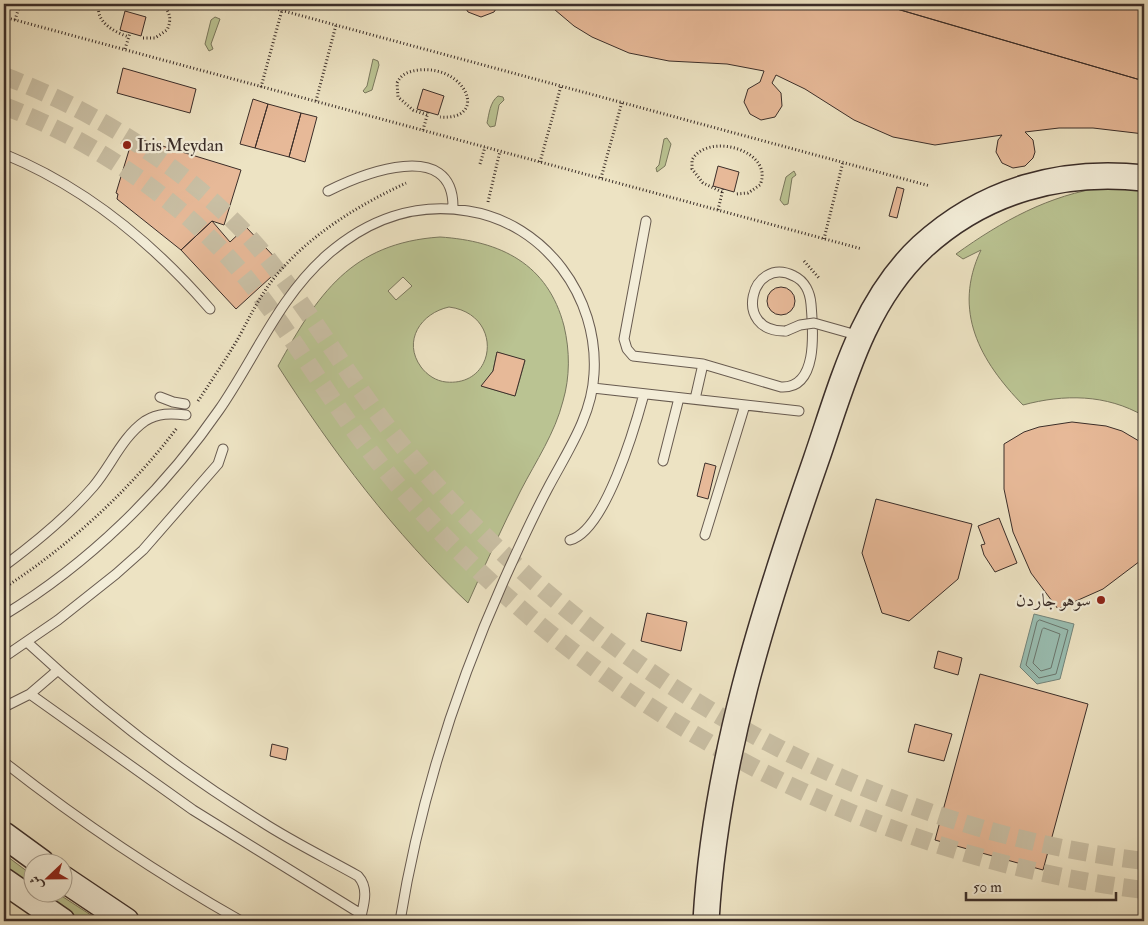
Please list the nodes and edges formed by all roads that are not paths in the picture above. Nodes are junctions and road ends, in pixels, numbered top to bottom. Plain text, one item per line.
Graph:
1 (4, 154) edge
2 (1144, 178) edge
3 (328, 191) dead end
4 (453, 208) junction
5 (646, 220) dead end
6 (210, 309) dead end
7 (860, 336) junction
8 (703, 364) junction
9 (593, 388) junction
10 (644, 394) junction
11 (160, 397) dead end
12 (679, 398) junction
13 (694, 399) junction
14 (745, 405) junction
15 (799, 411) dead end
16 (223, 449) dead end
17 (663, 461) dead end
18 (705, 535) dead end
19 (570, 540) dead end
20 (4, 566) edge
21 (4, 615) edge
22 (28, 642) junction
23 (4, 657) edge
24 (58, 670) junction
25 (30, 694) junction
26 (4, 707) edge
27 (4, 762) edge
28 (4, 835) edge
29 (27, 852) edge
30 (4, 881) edge
31 (72, 885) edge
32 (361, 918) edge
33 (62, 921) edge
34 (126, 921) edge
35 (241, 921) edge
36 (400, 921) edge
37 (445, 921) edge
38 (457, 921) edge
39 (706, 921) edge

1 - 6 lane
2 - 7 main road, bridge
3 - 4 lane
4 - 9 lane
4 - 21 lane
5 - 8 lane
7 - 8 lane, bridge
7 - 39 main road, bridge
8 - 13 lane
9 - 10 lane
9 - 36 lane
10 - 12 lane
10 - 19 lane
11 - 20 lane
12 - 13 lane
12 - 17 lane
13 - 14 lane
14 - 15 lane
14 - 18 lane
16 - 22 lane
22 - 23 lane
22 - 24 lane
24 - 25 lane
24 - 32 lane
25 - 26 lane
25 - 32 lane
27 - 35 lane
28 - 29 main road
30 - 33 main road
31 - 34 main road
37 - 38 lane

